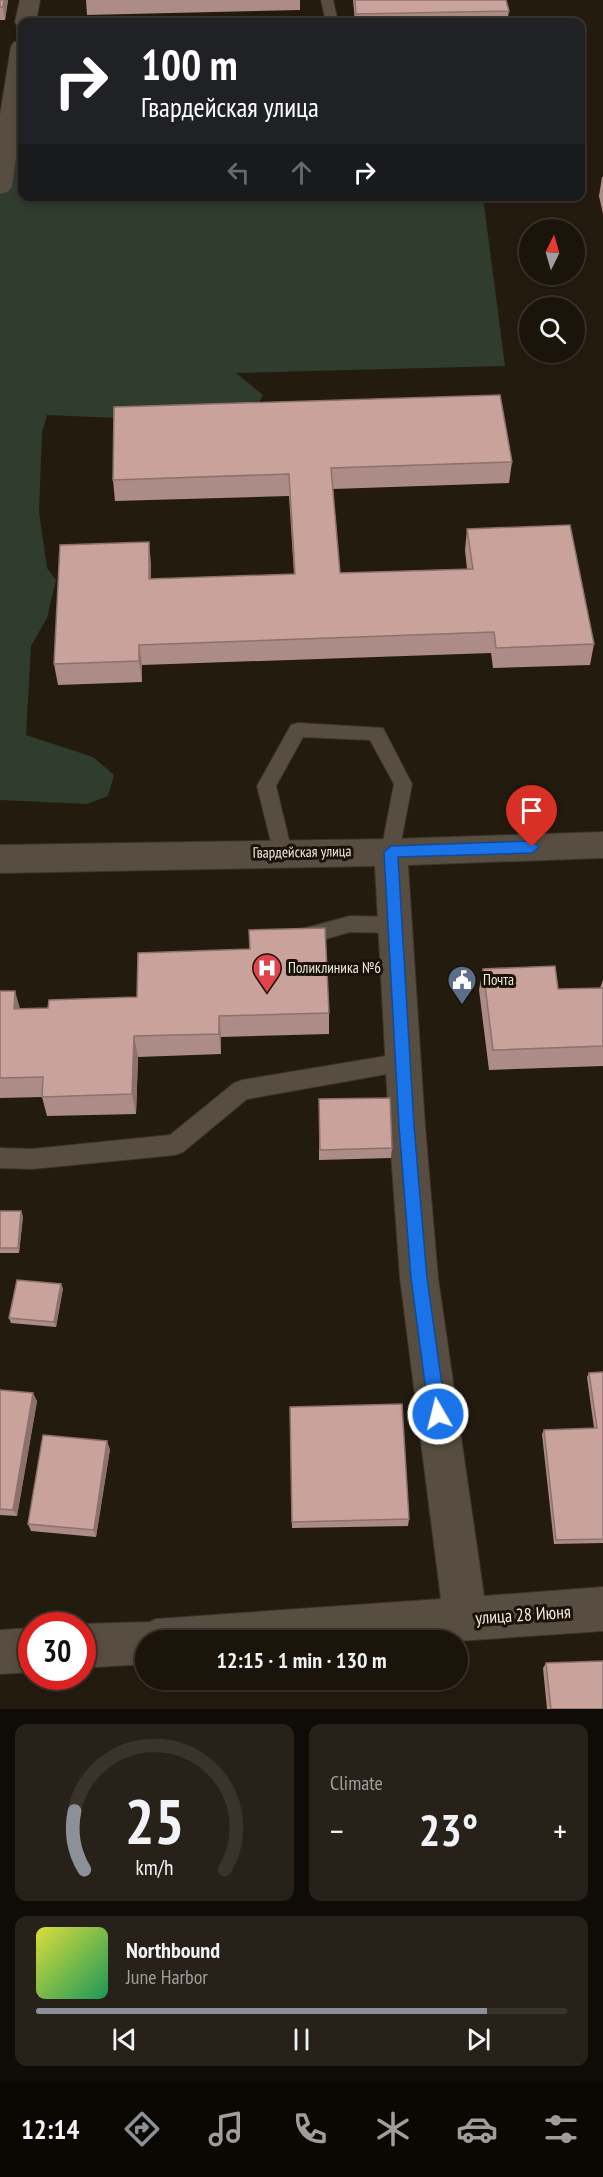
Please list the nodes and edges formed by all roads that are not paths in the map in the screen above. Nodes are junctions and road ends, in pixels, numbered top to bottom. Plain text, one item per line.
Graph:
1 (30, 0) edge
2 (327, 0) edge
3 (28, 18) edge
4 (331, 18) edge
5 (18, 107) edge
6 (14, 155) edge
7 (0, 187) edge
8 (603, 845) edge
9 (282, 852) junction
10 (391, 852) junction
11 (0, 859) edge
12 (395, 925) junction
13 (285, 941) edge
14 (404, 1062) junction
15 (0, 1158) edge
16 (603, 1609) edge
17 (466, 1619) junction
18 (311, 1630) edge
19 (135, 1643) edge
20 (96, 1645) edge
21 (18, 1651) edge
22 (0, 1652) edge

1 - 3 street
2 - 4 lane
5 - 6 street
6 - 7 street
8 - 10 street, Гвардейская улица
9 - 10 street, Гвардейская улица
9 - 10 lane
9 - 11 street, Гвардейская улица
10 - 12 street
12 - 13 lane
12 - 14 street
14 - 15 lane
14 - 17 street
16 - 17 street, улица 28 Июня
17 - 18 street, улица 28 Июня
19 - 20 street
21 - 22 street

